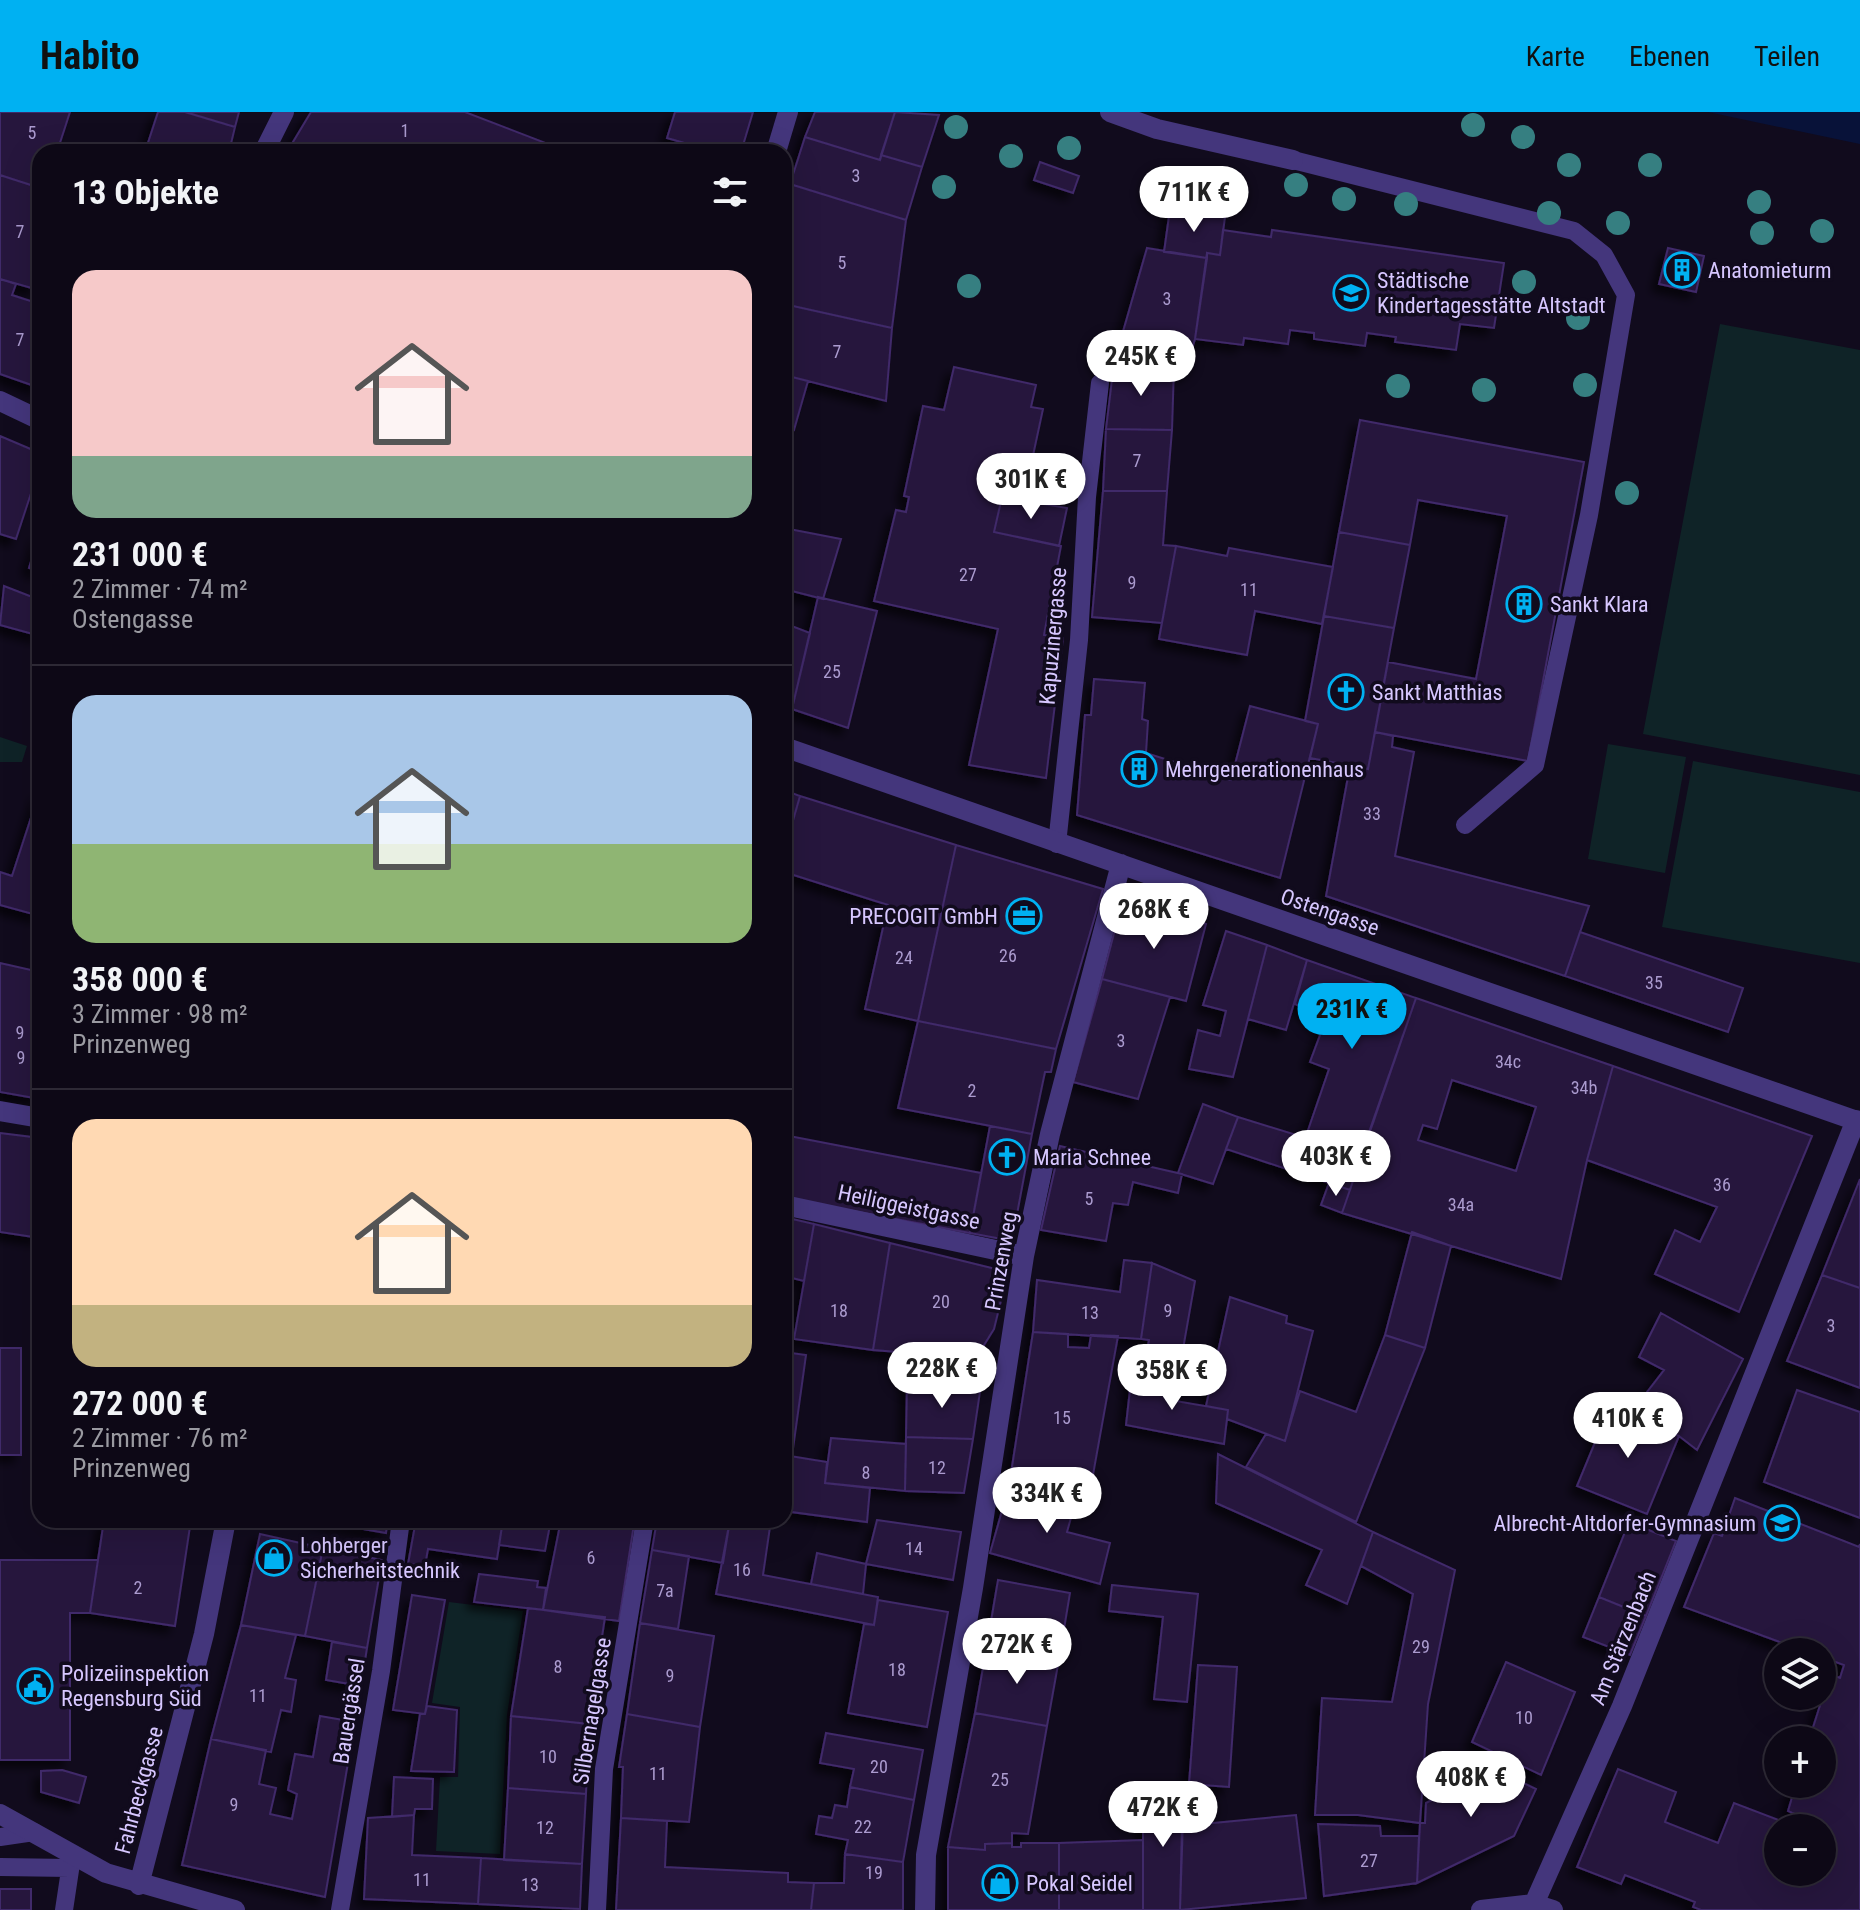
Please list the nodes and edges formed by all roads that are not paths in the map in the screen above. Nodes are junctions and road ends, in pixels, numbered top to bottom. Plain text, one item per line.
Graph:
1 (284, 112) edge
2 (788, 112) edge
3 (1110, 112) edge
4 (268, 144) edge
5 (778, 144) edge
6 (1293, 160) joint
7 (1100, 383) dead end
8 (0, 401) edge
9 (32, 416) edge
10 (792, 750) edge
11 (1465, 825) dead end
12 (1057, 844) junction
13 (1121, 864) junction
14 (0, 1111) edge
15 (32, 1117) edge
16 (1858, 1121) edge
17 (792, 1207) edge
18 (1024, 1256) junction
19 (224, 1528) edge
20 (400, 1528) edge
21 (644, 1528) edge
22 (0, 1814) edge
23 (34, 1832) junction
24 (0, 1837) edge
25 (71, 1861) junction
26 (0, 1867) edge
27 (139, 1885) junction
28 (1543, 1907) edge
29 (64, 1910) edge
30 (235, 1910) edge
31 (340, 1910) edge
32 (597, 1910) edge
33 (925, 1910) edge
34 (1481, 1910) edge

1 - 4 street
2 - 5 street
3 - 6 street
6 - 11 lane
7 - 12 lane, Kapuzinergasse
8 - 9 street
10 - 12 street, Ostengasse
12 - 13 street, Ostengasse
13 - 16 street, Ostengasse
13 - 18 street, Prinzenweg
14 - 15 street
16 - 28 street, Am Stärzenbach
17 - 18 street, Heiliggeistgasse
18 - 33 street, Prinzenweg
19 - 27 street, Fahrbeckgasse
20 - 31 lane, Bauergässel
21 - 32 lane, Silbernagelgasse
22 - 23 street
23 - 24 lane
23 - 25 street
25 - 26 lane
25 - 27 street
25 - 29 lane
27 - 30 street
28 - 34 street

